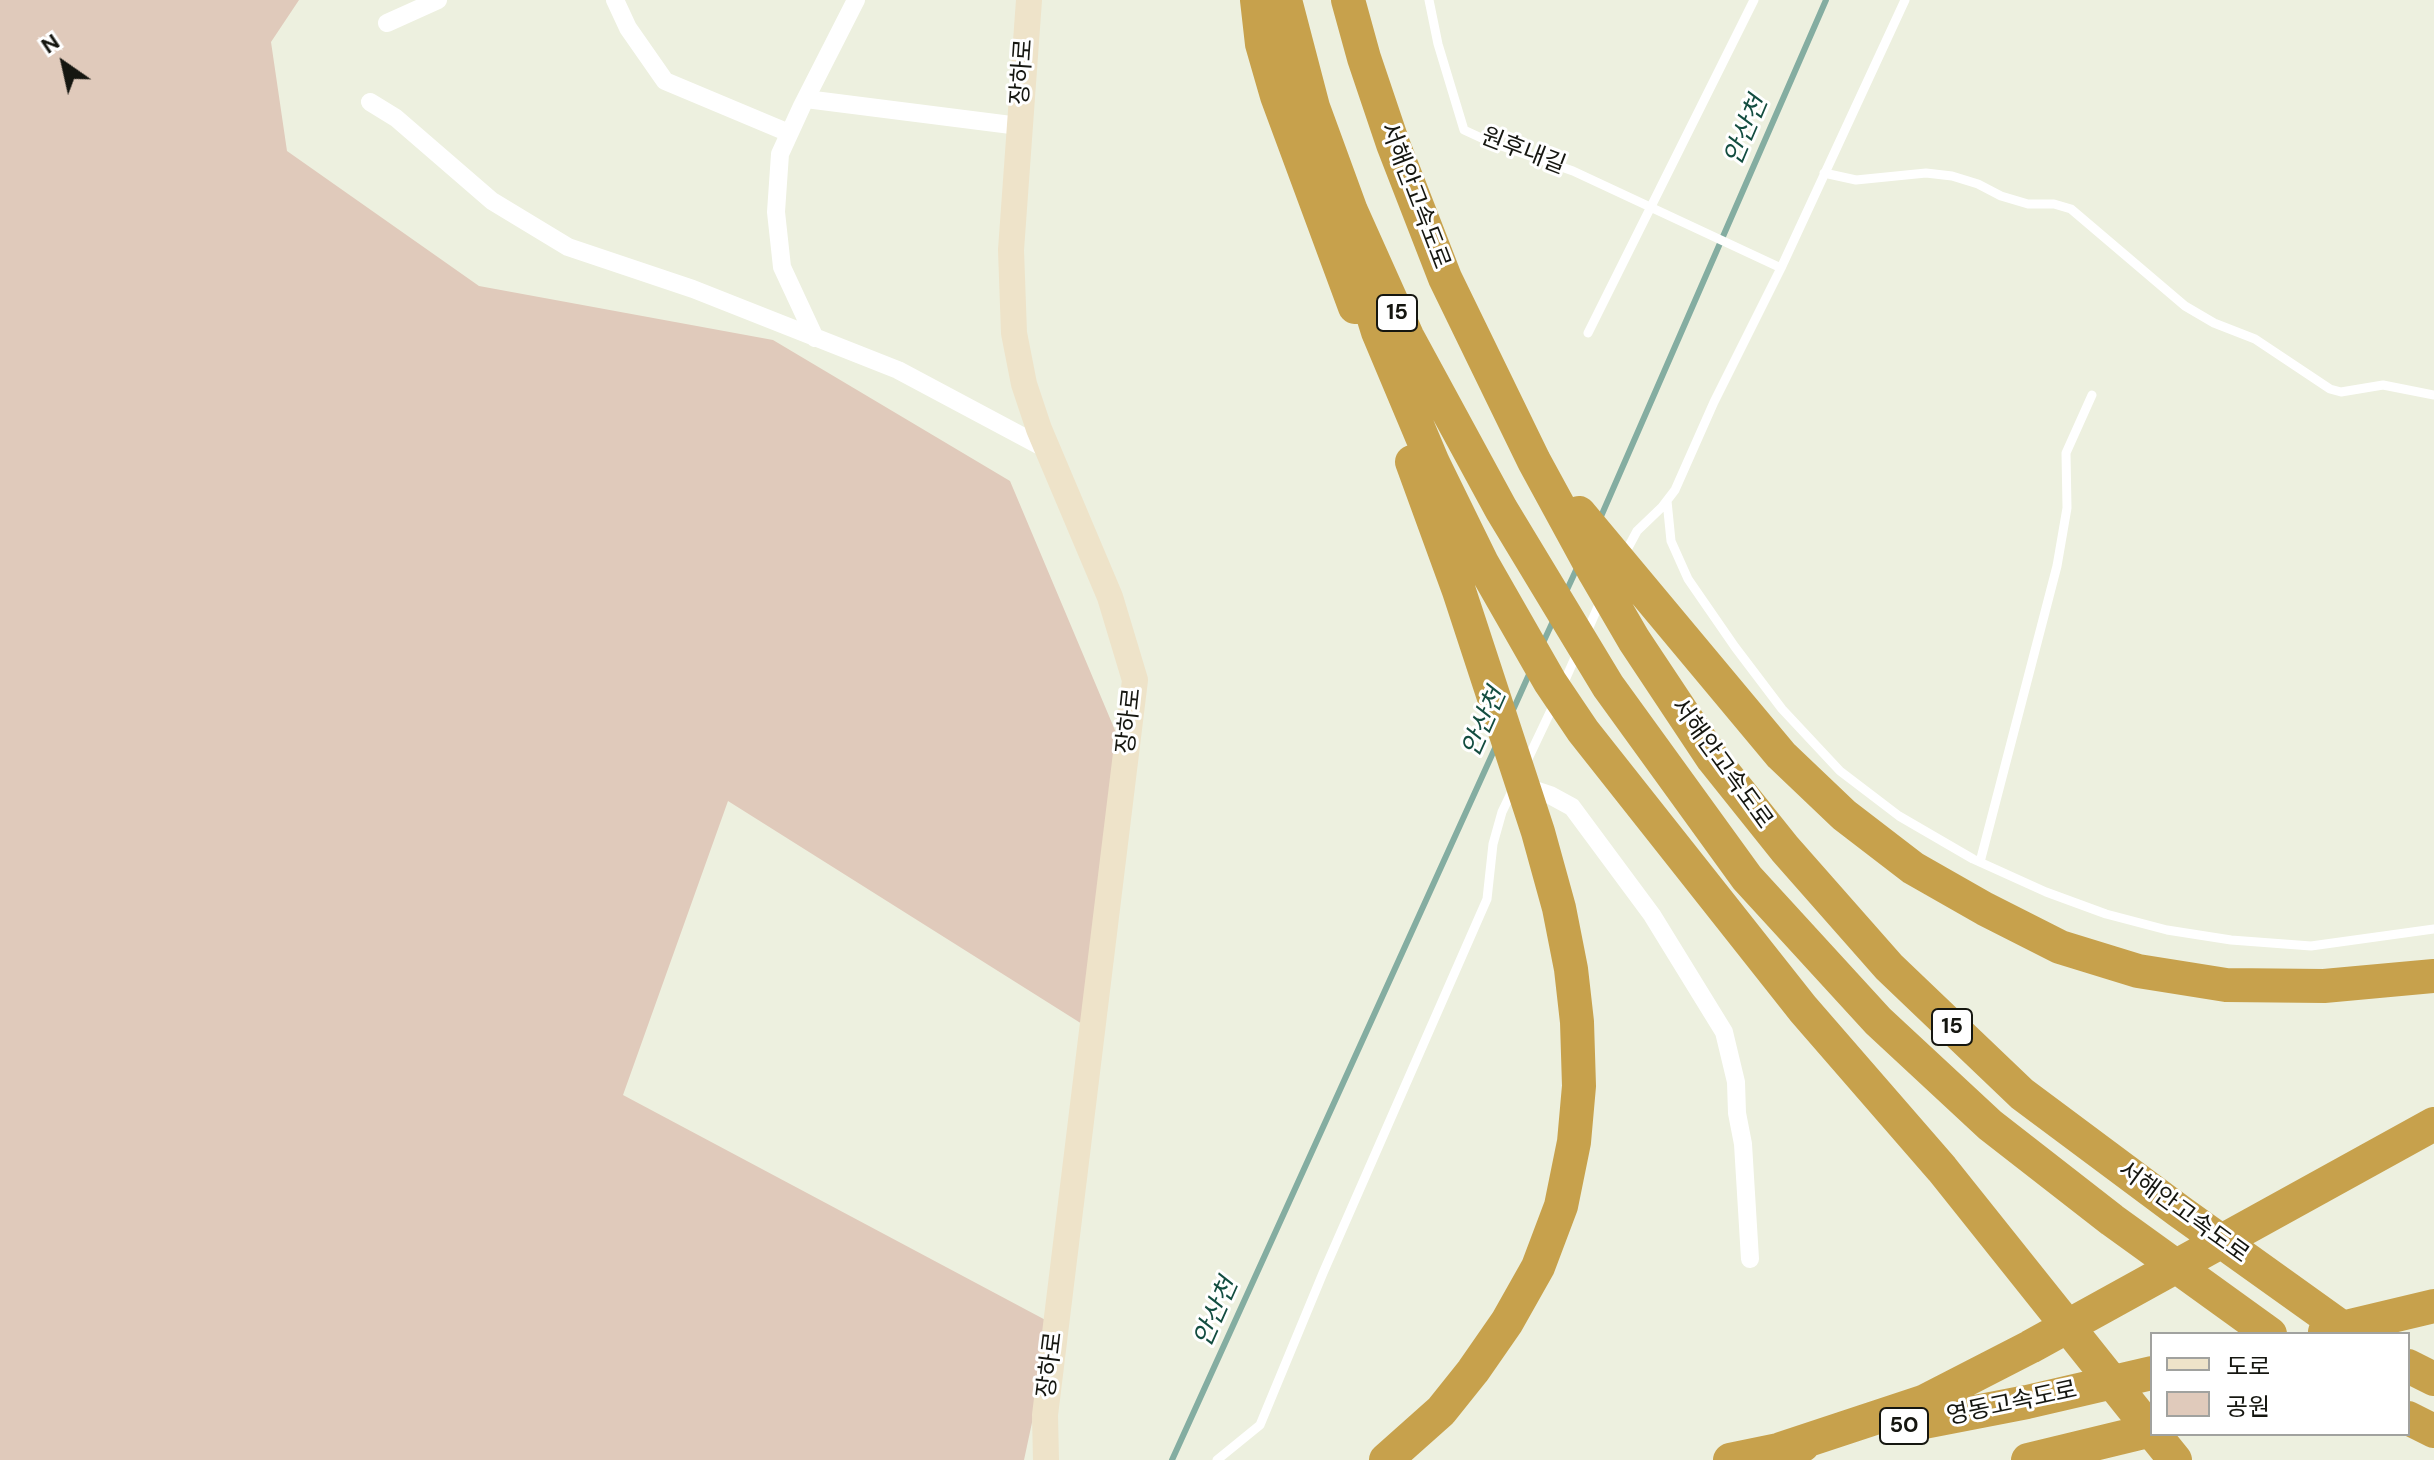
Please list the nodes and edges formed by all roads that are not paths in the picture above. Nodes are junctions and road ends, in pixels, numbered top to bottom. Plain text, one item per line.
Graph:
1 (438, 0) edge
2 (615, 0) edge
3 (856, 0) edge
4 (1029, 0) edge
5 (1257, 0) edge
6 (1285, 0) edge
7 (1348, 0) edge
8 (1429, 0) edge
9 (1754, 0) edge
10 (1905, 0) edge
11 (387, 23) dead end
12 (806, 99) junction
13 (370, 102) dead end
14 (1313, 107) junction
15 (1019, 126) junction
16 (789, 133) junction
17 (1824, 173) junction
18 (1656, 210) junction
19 (1777, 266) junction
20 (1588, 333) dead end
21 (815, 338) junction
22 (2092, 395) dead end
23 (2434, 395) edge
24 (1048, 450) junction
25 (1534, 461) junction
26 (1667, 501) junction
27 (1617, 569) dead end
28 (1610, 581) dead end
29 (1516, 784) junction
30 (1980, 862) junction
31 (2434, 929) edge
32 (2434, 976) edge
33 (2434, 1124) edge
34 (1750, 1259) dead end
35 (2434, 1306) edge
36 (2267, 1332) edge
37 (2325, 1332) edge
38 (2348, 1332) edge
39 (2434, 1362) edge
40 (2410, 1367) edge
41 (2410, 1368) edge
42 (2150, 1373) edge
43 (2434, 1379) edge
44 (2410, 1419) edge
45 (2150, 1428) edge
46 (2434, 1431) edge
47 (2150, 1433) edge
48 (2156, 1436) edge
49 (1781, 1449) junction
50 (1046, 1460) edge
51 (1217, 1460) edge
52 (1386, 1460) edge
53 (1730, 1460) edge
54 (2030, 1460) edge
55 (2175, 1460) edge

1 - 11 street
2 - 16 street
3 - 12 street
4 - 15 street, 장하로
5 - 52 highway
6 - 14 highway, 서해안고속도로 / 15
7 - 25 highway, 서해안고속도로 / 15
8 - 18 lane, 원후내길
9 - 18 lane
10 - 17 lane
12 - 15 street
12 - 16 street
13 - 21 street
14 - 36 highway, 서해안고속도로 / 15
14 - 45 highway
15 - 24 street, 장하로
16 - 21 street
17 - 19 lane
17 - 23 lane
18 - 19 lane
18 - 20 lane
19 - 26 lane
21 - 24 street
22 - 30 lane
24 - 50 street, 장하로
25 - 32 highway
25 - 38 highway, 서해안고속도로 / 15
26 - 27 lane
26 - 30 lane
28 - 29 lane
29 - 34 street
29 - 51 lane
30 - 31 lane
33 - 49 highway
35 - 37 highway
39 - 40 highway
41 - 43 highway
42 - 49 highway, 영동고속도로 / 50
44 - 46 highway
47 - 54 highway
48 - 55 highway
49 - 53 highway, 영동고속도로 / 50

